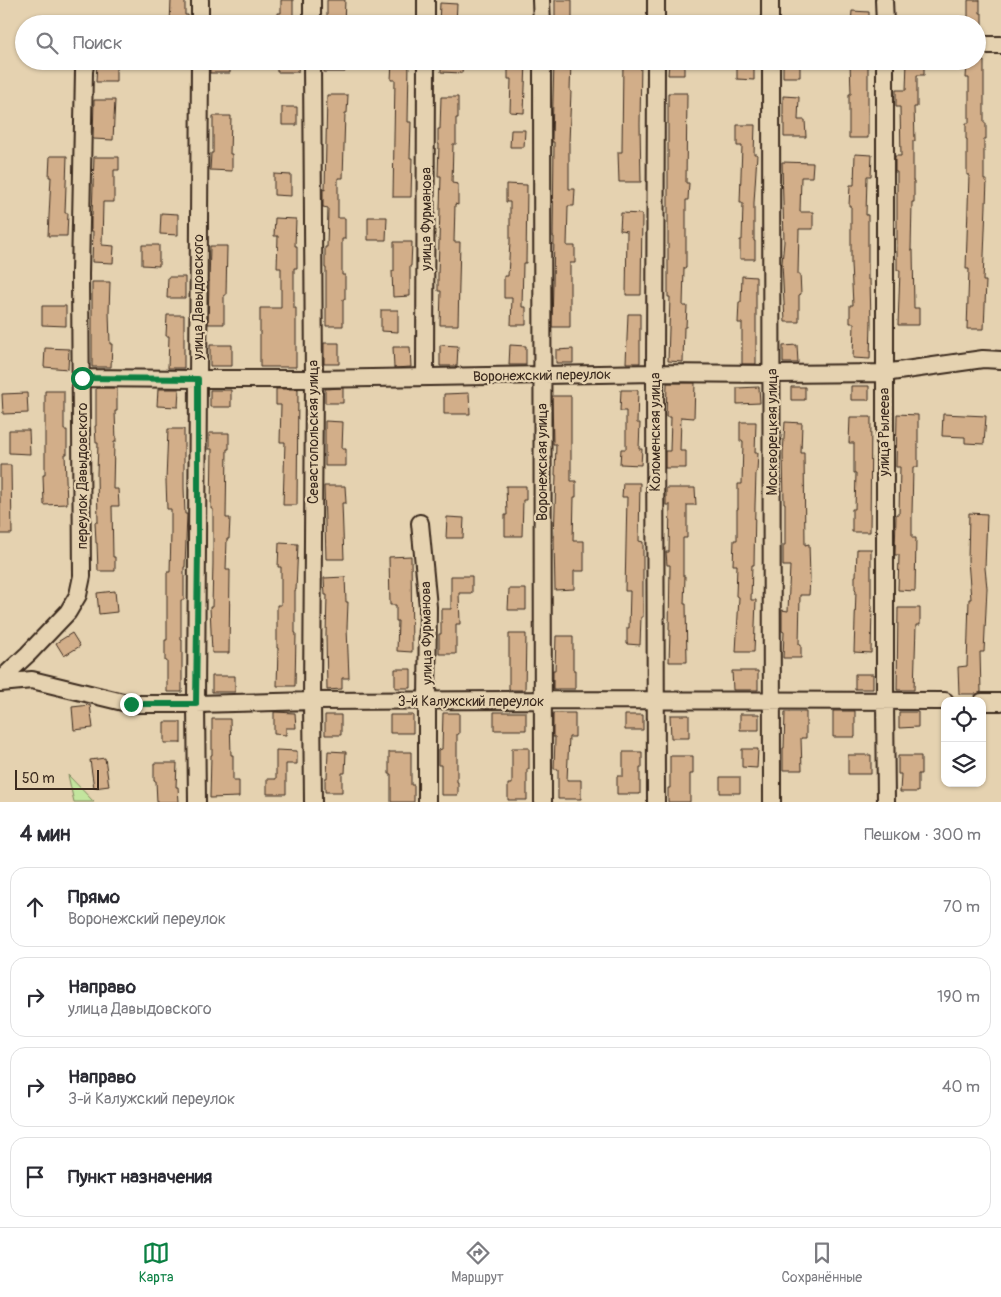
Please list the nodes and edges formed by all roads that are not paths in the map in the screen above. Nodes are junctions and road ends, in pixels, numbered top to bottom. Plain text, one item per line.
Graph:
1 (200, 0) edge
2 (312, 0) edge
3 (426, 0) edge
4 (541, 0) edge
5 (656, 0) edge
6 (770, 0) edge
7 (884, 0) edge
8 (200, 15) edge
9 (312, 15) edge
10 (426, 15) edge
11 (542, 15) edge
12 (656, 15) edge
13 (770, 15) edge
14 (884, 15) edge
15 (1001, 45) edge
16 (986, 46) edge
17 (84, 70) edge
18 (200, 70) edge
19 (312, 70) edge
20 (426, 70) edge
21 (542, 70) edge
22 (656, 70) edge
23 (771, 70) edge
24 (884, 70) edge
25 (1001, 360) edge
26 (655, 373) junction
27 (884, 373) junction
28 (772, 374) junction
29 (542, 376) junction
30 (425, 377) junction
31 (82, 378) junction
32 (198, 379) junction
33 (314, 379) junction
34 (420, 523) dead end
35 (0, 681) edge
36 (543, 700) junction
37 (312, 701) junction
38 (656, 701) junction
39 (885, 701) junction
40 (941, 701) edge
41 (427, 702) junction
42 (772, 702) junction
43 (986, 702) edge
44 (1001, 702) edge
45 (196, 704) junction
46 (197, 802) edge
47 (313, 802) edge
48 (427, 802) edge
49 (543, 802) edge
50 (656, 802) edge
51 (772, 802) edge
52 (886, 802) edge

1 - 8 street
2 - 9 street
3 - 10 street
4 - 11 street
5 - 12 street
6 - 13 street
7 - 14 street
15 - 16 street
17 - 31 street, переулок Давыдовского
18 - 32 street, улица Давыдовского
19 - 33 street, Севастопольская улица
20 - 30 street, улица Фурманова
21 - 29 street, Воронежская улица
22 - 26 street, Коломенская улица
23 - 28 street, Москворецкая улица
24 - 27 street, улица Рылеева
25 - 27 street, Воронежский переулок
26 - 28 street, Воронежский переулок
26 - 29 street, Воронежский переулок
26 - 38 street, Коломенская улица
27 - 28 street, Воронежский переулок
27 - 39 street, улица Рылеева
28 - 42 street, Москворецкая улица
29 - 30 street, Воронежский переулок
29 - 36 street, Воронежская улица
30 - 33 street, Воронежский переулок
31 - 32 street, Воронежский переулок
31 - 35 street, переулок Давыдовского
32 - 33 street, Воронежский переулок
32 - 45 street, улица Давыдовского
33 - 37 street, Севастопольская улица
34 - 41 street, улица Фурманова
35 - 45 street, 3-й Калужский переулок
36 - 38 street, 3-й Калужский переулок
36 - 41 street, 3-й Калужский переулок
36 - 49 street, Воронежская улица
37 - 41 street, 3-й Калужский переулок
37 - 45 street, 3-й Калужский переулок
37 - 47 street, Севастопольская улица
38 - 42 street, 3-й Калужский переулок
38 - 50 street, Коломенская улица
39 - 40 street, 3-й Калужский переулок
39 - 42 street, 3-й Калужский переулок
39 - 52 street, улица Рылеева
41 - 48 street, улица Фурманова
42 - 51 street, Москворецкая улица
43 - 44 street
45 - 46 street, улица Давыдовского

